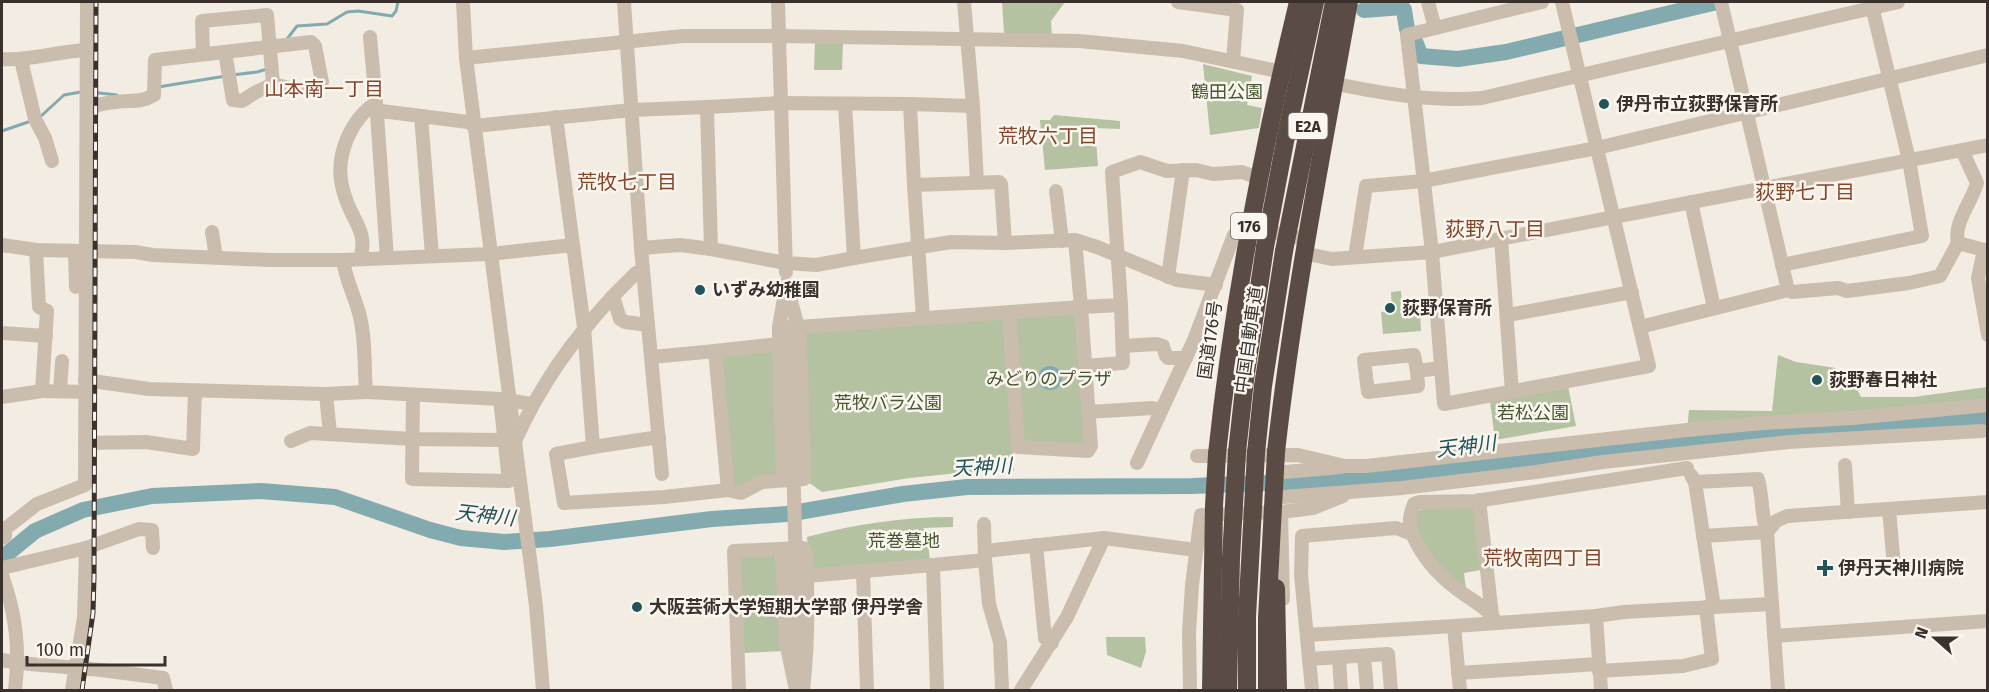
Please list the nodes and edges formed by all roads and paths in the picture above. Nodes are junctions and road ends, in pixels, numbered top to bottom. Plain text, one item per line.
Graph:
1 (87, 2) edge
2 (463, 2) edge
3 (624, 2) edge
4 (778, 2) edge
5 (964, 2) edge
6 (1178, 2) edge
7 (1298, 2) edge
8 (1315, 2) edge
9 (1334, 2) edge
10 (1350, 2) edge
11 (1428, 2) edge
12 (1542, 2) edge
13 (1562, 2) edge
14 (1898, 2) edge
15 (1721, 3) edge
16 (1872, 5) edge
17 (1237, 6) edge
18 (1497, 7) edge
19 (1435, 28) junction
20 (779, 36) junction
21 (370, 37) dead end
22 (967, 39) junction
23 (627, 42) junction
24 (1730, 42) junction
25 (271, 47) junction
26 (87, 50) junction
27 (225, 52) junction
28 (203, 54) junction
29 (1988, 55) edge
30 (466, 58) junction
31 (2, 59) edge
32 (21, 60) junction
33 (1233, 61) junction
34 (1281, 72) junction
35 (1581, 76) junction
36 (1890, 78) junction
37 (1335, 83) junction
38 (273, 84) junction
39 (1414, 98) junction
40 (781, 103) junction
41 (845, 104) junction
42 (910, 105) junction
43 (707, 106) junction
44 (973, 106) junction
45 (87, 108) junction
46 (376, 108) junction
47 (632, 110) junction
48 (1748, 112) junction
49 (421, 116) junction
50 (556, 117) junction
51 (474, 126) junction
52 (1988, 145) edge
53 (1597, 148) junction
54 (1962, 150) junction
55 (52, 153) dead end
56 (1909, 160) junction
57 (1182, 171) junction
58 (1258, 178) junction
59 (1423, 181) junction
60 (977, 182) junction
61 (914, 185) junction
62 (1766, 189) junction
63 (1056, 191) dead end
64 (1691, 202) junction
65 (1614, 218) junction
66 (1249, 227) junction
67 (212, 232) dead end
68 (1501, 239) junction
69 (1069, 240) junction
70 (1005, 243) junction
71 (1958, 243) junction
72 (2, 245) edge
73 (573, 245) junction
74 (1304, 246) junction
75 (917, 247) junction
76 (641, 248) junction
77 (711, 249) junction
78 (36, 250) junction
79 (81, 251) junction
80 (1986, 251) edge
81 (1432, 252) junction
82 (490, 254) junction
83 (432, 255) junction
84 (216, 256) junction
85 (1117, 256) junction
86 (1356, 257) junction
87 (387, 258) junction
88 (854, 258) junction
89 (360, 259) junction
90 (343, 260) junction
91 (786, 263) junction
92 (1782, 265) junction
93 (643, 270) junction
94 (1168, 277) junction
95 (786, 283) junction
96 (1216, 285) junction
97 (76, 287) dead end
98 (1788, 290) junction
99 (1632, 292) junction
100 (613, 296) junction
101 (1120, 305) junction
102 (1081, 308) junction
103 (1714, 308) junction
104 (1009, 312) junction
105 (1508, 315) junction
106 (923, 318) junction
107 (648, 325) junction
108 (584, 327) junction
109 (793, 327) junction
110 (1640, 327) junction
111 (2, 333) edge
112 (1988, 335) edge
113 (46, 336) junction
114 (779, 344) junction
115 (1124, 346) junction
116 (715, 351) junction
117 (652, 357) junction
118 (1186, 358) junction
119 (62, 361) dead end
120 (1085, 366) junction
121 (1441, 368) junction
122 (1417, 371) dead end
123 (85, 386) junction
124 (42, 391) junction
125 (60, 391) junction
126 (195, 391) junction
127 (366, 392) junction
128 (1512, 392) junction
129 (326, 394) junction
130 (413, 394) junction
131 (2, 397) edge
132 (505, 400) junction
133 (532, 404) junction
134 (1988, 405) edge
135 (1161, 411) junction
136 (1089, 412) junction
137 (1982, 431) dead end
138 (330, 434) junction
139 (659, 437) junction
140 (412, 439) junction
141 (291, 441) dead end
142 (510, 441) junction
143 (85, 443) junction
144 (593, 447) junction
145 (1686, 453) junction
146 (1197, 456) dead end
147 (1137, 463) dead end
148 (1845, 465) dead end
149 (1345, 466) junction
150 (1687, 468) junction
151 (1285, 472) dead end
152 (662, 474) dead end
153 (783, 480) junction
154 (1695, 482) junction
155 (1402, 488) junction
156 (728, 490) junction
157 (1349, 492) junction
158 (1282, 497) dead end
159 (1479, 500) junction
160 (1988, 502) edge
161 (1414, 504) junction
162 (1214, 506) junction
163 (1889, 509) junction
164 (29, 510) junction
165 (1848, 512) junction
166 (1276, 516) junction
167 (2, 523) edge
168 (984, 524) dead end
169 (1767, 532) junction
170 (1412, 534) junction
171 (1703, 536) junction
172 (2, 538) edge
173 (1104, 538) junction
174 (1036, 545) junction
175 (86, 548) junction
176 (153, 548) dead end
177 (782, 549) junction
178 (1196, 550) junction
179 (985, 556) junction
180 (1898, 562) dead end
181 (933, 565) junction
182 (2, 568) edge
183 (863, 572) junction
184 (2, 575) edge
185 (807, 576) junction
186 (1772, 604) junction
187 (1710, 607) junction
188 (1596, 616) junction
189 (1494, 619) junction
190 (1988, 621) edge
191 (1454, 626) junction
192 (1307, 635) junction
193 (1774, 636) junction
194 (1052, 643) junction
195 (1364, 656) junction
196 (1339, 658) junction
197 (1309, 659) junction
198 (2, 660) edge
199 (18, 663) junction
200 (1599, 667) junction
201 (76, 669) junction
202 (1458, 673) junction
203 (800, 687) edge
204 (15, 690) edge
205 (72, 690) edge
206 (166, 690) edge
207 (543, 690) edge
208 (740, 690) edge
209 (867, 690) edge
210 (937, 690) edge
211 (1002, 690) edge
212 (1021, 690) edge
213 (1190, 690) edge
214 (1199, 690) edge
215 (1211, 690) edge
216 (1228, 690) edge
217 (1247, 690) edge
218 (1267, 690) edge
219 (1278, 690) edge
220 (1286, 690) edge
221 (1312, 690) edge
222 (1341, 690) edge
223 (1367, 690) edge
224 (1391, 690) edge
225 (1460, 690) edge
226 (1601, 690) edge
227 (1778, 690) edge

1 - 26 street
2 - 30 street
3 - 23 street
4 - 20 street
5 - 22 street
6 - 17 street
7 - 34 highway, 国道176号 / 176
8 - 216 highway, 中国自動車道 / E2A, bridge
9 - 217 highway, 中国自動車道 / E2A, bridge
10 - 37 highway
11 - 19 street
12 - 18 street
13 - 35 street
14 - 16 street
15 - 24 street
16 - 24 street
16 - 36 street
17 - 33 street
18 - 19 street
19 - 39 street
20 - 22 street
20 - 23 street
20 - 40 street
21 - 46 street
22 - 33 street
22 - 44 street
23 - 30 street
23 - 47 street
24 - 35 street
24 - 48 street
25 - 27 street
25 - 28 street
25 - 38 street
25 - 38 street
26 - 32 street
26 - 45 street
27 - 28 street
27 - 38 street
28 - 45 street
29 - 36 street
30 - 51 street
31 - 32 street
32 - 55 street
33 - 34 street
34 - 37 street
34 - 58 highway, 国道176号 / 176
35 - 39 street
35 - 53 street
36 - 48 street
36 - 56 street
37 - 39 street
37 - 74 highway
39 - 59 street
40 - 41 street
40 - 43 street
40 - 91 street
41 - 42 street
41 - 88 street
42 - 44 street
42 - 61 street
43 - 47 street
43 - 77 street
44 - 60 street
45 - 79 street
46 - 49 street
46 - 87 street
46 - 89 street
47 - 50 street
47 - 76 street
48 - 53 street
48 - 62 street
49 - 51 street
49 - 83 street
50 - 51 street
50 - 73 street
51 - 82 street
52 - 54 street
53 - 59 street
53 - 65 street
54 - 56 street
54 - 71 street
56 - 62 street
56 - 92 street
57 - 58 street
57 - 85 street
57 - 94 street
58 - 66 highway, 国道176号 / 176
59 - 81 street
59 - 86 street
60 - 61 street
60 - 70 street
61 - 75 street
62 - 64 street
62 - 92 street
63 - 69 street
64 - 65 street
64 - 103 street
65 - 68 street
65 - 99 street
66 - 74 street
66 - 96 street
66 - 162 highway, 国道176号 / 176, bridge
67 - 84 street
68 - 81 street
68 - 105 street
69 - 70 street
69 - 85 street
69 - 102 street
70 - 75 street
71 - 80 street
71 - 98 street
72 - 78 street
73 - 82 street
73 - 108 street
74 - 86 street
74 - 166 highway, bridge
75 - 88 street
75 - 106 street
76 - 77 street
76 - 93 street
77 - 91 street
78 - 79 street
78 - 113 street
79 - 84 street
79 - 97 street
79 - 123 street
80 - 112 street
81 - 86 street
81 - 121 street
82 - 83 street
82 - 132 street
83 - 87 street
84 - 90 street
85 - 94 street
85 - 101 street
87 - 89 street
88 - 91 street
89 - 90 street
90 - 127 street
91 - 95 street
92 - 98 street
93 - 100 street
93 - 107 street
94 - 96 street
95 - 109 street
95 - 114 street
96 - 118 street
98 - 103 street
99 - 105 street
99 - 110 street
100 - 107 street
100 - 108 street
101 - 102 street
101 - 115 street
102 - 104 street
102 - 120 street
103 - 110 street
104 - 106 street
104 - 136 street
105 - 128 street
106 - 109 street
107 - 117 street
108 - 133 street
108 - 144 street
109 - 153 street
109 - 203 street, bridge
110 - 128 street
111 - 113 street
113 - 124 street
114 - 116 street
114 - 153 street
115 - 118 street
115 - 120 street
116 - 117 street
116 - 156 street
117 - 139 street
118 - 135 street
119 - 125 street
120 - 136 street
121 - 122 street
121 - 128 street
123 - 125 street
123 - 126 street
123 - 143 street
124 - 125 street
124 - 131 street
126 - 129 street
126 - 143 street
127 - 129 street
127 - 130 street
129 - 138 street
130 - 132 street
130 - 140 street
132 - 133 street
132 - 142 street
133 - 142 street
134 - 149 street
135 - 136 street
135 - 147 street
137 - 145 street
138 - 140 street
138 - 141 street
139 - 144 street
139 - 152 street
140 - 142 street
140 - 142 street
142 - 207 street
143 - 164 street
144 - 156 street
145 - 150 street
145 - 155 street
146 - 149 street
148 - 165 street
149 - 151 street
150 - 154 street
150 - 159 street
153 - 156 street
154 - 169 street
154 - 171 street
155 - 157 street
155 - 161 street
157 - 158 street
157 - 166 street
159 - 161 street
159 - 189 street
160 - 163 street
161 - 170 street
162 - 214 highway, bridge
162 - 215 highway, 国道176号 / 176, bridge
163 - 165 street
163 - 180 street
164 - 167 street
164 - 172 street
165 - 169 street
166 - 178 street
166 - 218 highway, bridge
166 - 219 highway, bridge
166 - 220 street
168 - 179 street
169 - 171 street
169 - 186 street
170 - 189 street
170 - 192 street
171 - 187 street
173 - 174 street
173 - 178 street
173 - 194 street
174 - 179 street
174 - 194 street
175 - 176 street
175 - 182 street
175 - 201 street
177 - 185 street
177 - 203 street
177 - 208 street
178 - 213 street
179 - 181 street
179 - 211 street
181 - 183 street
181 - 210 street
183 - 185 street
183 - 209 street
184 - 199 street
185 - 203 street
186 - 187 street
186 - 193 street
187 - 188 street
187 - 200 street
188 - 189 street
188 - 200 street
189 - 191 street
190 - 193 street
191 - 192 street
191 - 202 street
192 - 197 street
193 - 227 street
194 - 212 street
195 - 196 street
195 - 223 street
195 - 224 street
196 - 197 street
196 - 222 street
197 - 221 street
198 - 199 street
199 - 201 street
199 - 204 street
200 - 202 street
200 - 226 street
201 - 205 street
201 - 206 street
202 - 225 street

